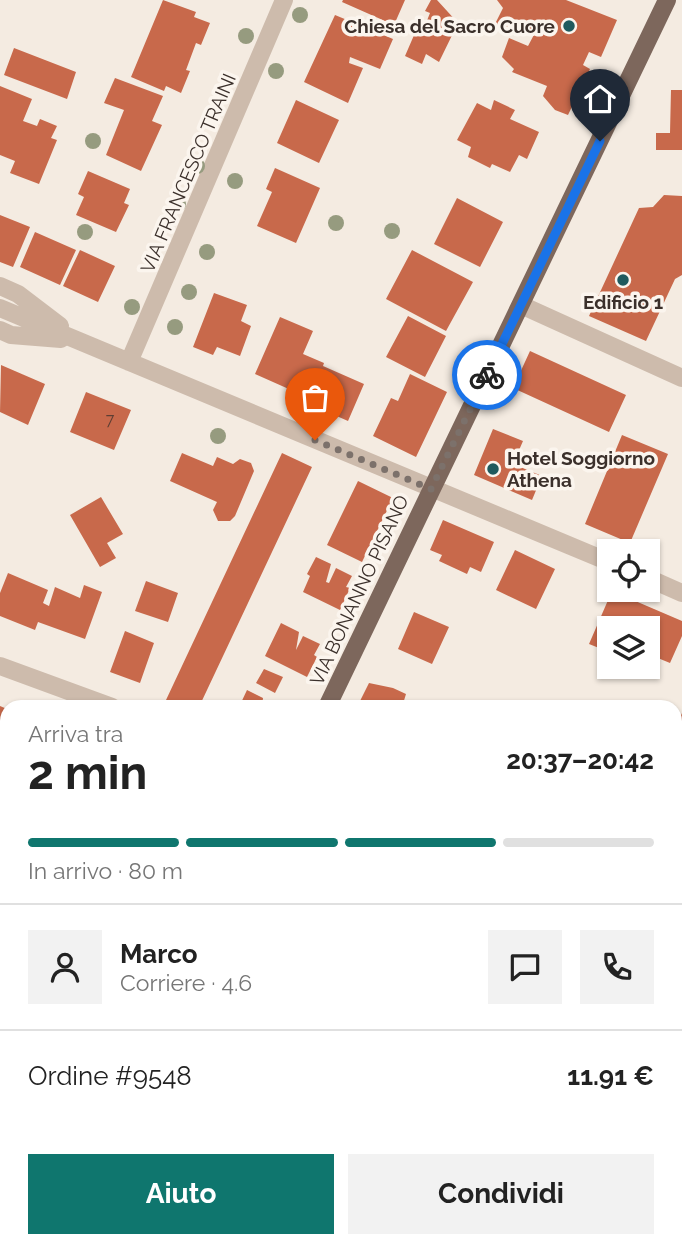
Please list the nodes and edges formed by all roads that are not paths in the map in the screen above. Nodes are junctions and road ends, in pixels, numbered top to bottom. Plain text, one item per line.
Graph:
1 (284, 0) edge
2 (667, 0) edge
3 (0, 286) edge
4 (522, 305) junction
5 (0, 308) edge
6 (0, 330) edge
7 (79, 341) junction
8 (129, 362) junction
9 (682, 378) edge
10 (431, 489) junction
11 (597, 557) edge
12 (660, 583) edge
13 (682, 593) edge
14 (0, 666) edge
15 (93, 700) edge
16 (330, 700) edge

1 - 8 street, VIA FRANCESCO TRAINI
2 - 4 main road, VIA BONANNO PISANO
3 - 7 street
4 - 9 street
4 - 10 main road, VIA BONANNO PISANO
5 - 7 street
6 - 7 street
7 - 8 street
8 - 10 street
10 - 11 street
10 - 16 main road, VIA BONANNO PISANO
12 - 13 street
14 - 15 street

